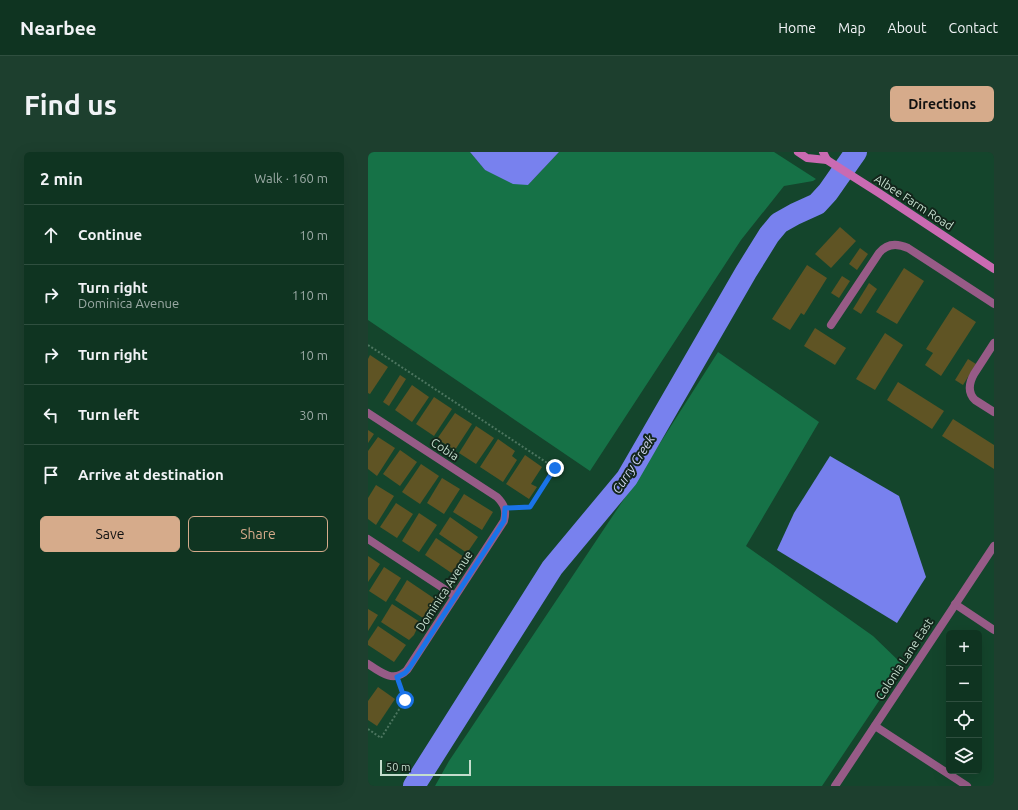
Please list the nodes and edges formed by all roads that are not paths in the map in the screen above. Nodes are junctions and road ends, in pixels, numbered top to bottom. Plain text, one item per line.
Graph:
1 (798, 152) edge
2 (822, 152) edge
3 (827, 160) junction
4 (994, 269) edge
5 (994, 304) edge
6 (831, 325) dead end
7 (994, 342) edge
8 (994, 412) edge
9 (368, 413) edge
10 (505, 508) joint
11 (368, 539) edge
12 (994, 546) edge
13 (455, 596) junction
14 (955, 604) junction
15 (994, 630) edge
16 (368, 664) edge
17 (875, 726) junction
18 (836, 786) edge
19 (967, 786) edge

1 - 3 main road
2 - 3 main road, Albee Farm Road
3 - 4 main road, Albee Farm Road
5 - 6 street
7 - 8 street
9 - 10 street, Cobia
10 - 13 street, Dominica Avenue
11 - 13 street
12 - 14 street, Colonia Lane East
13 - 16 street, Dominica Avenue
14 - 15 street
14 - 17 street, Colonia Lane East
17 - 18 street, Colonia Lane East
17 - 19 street

